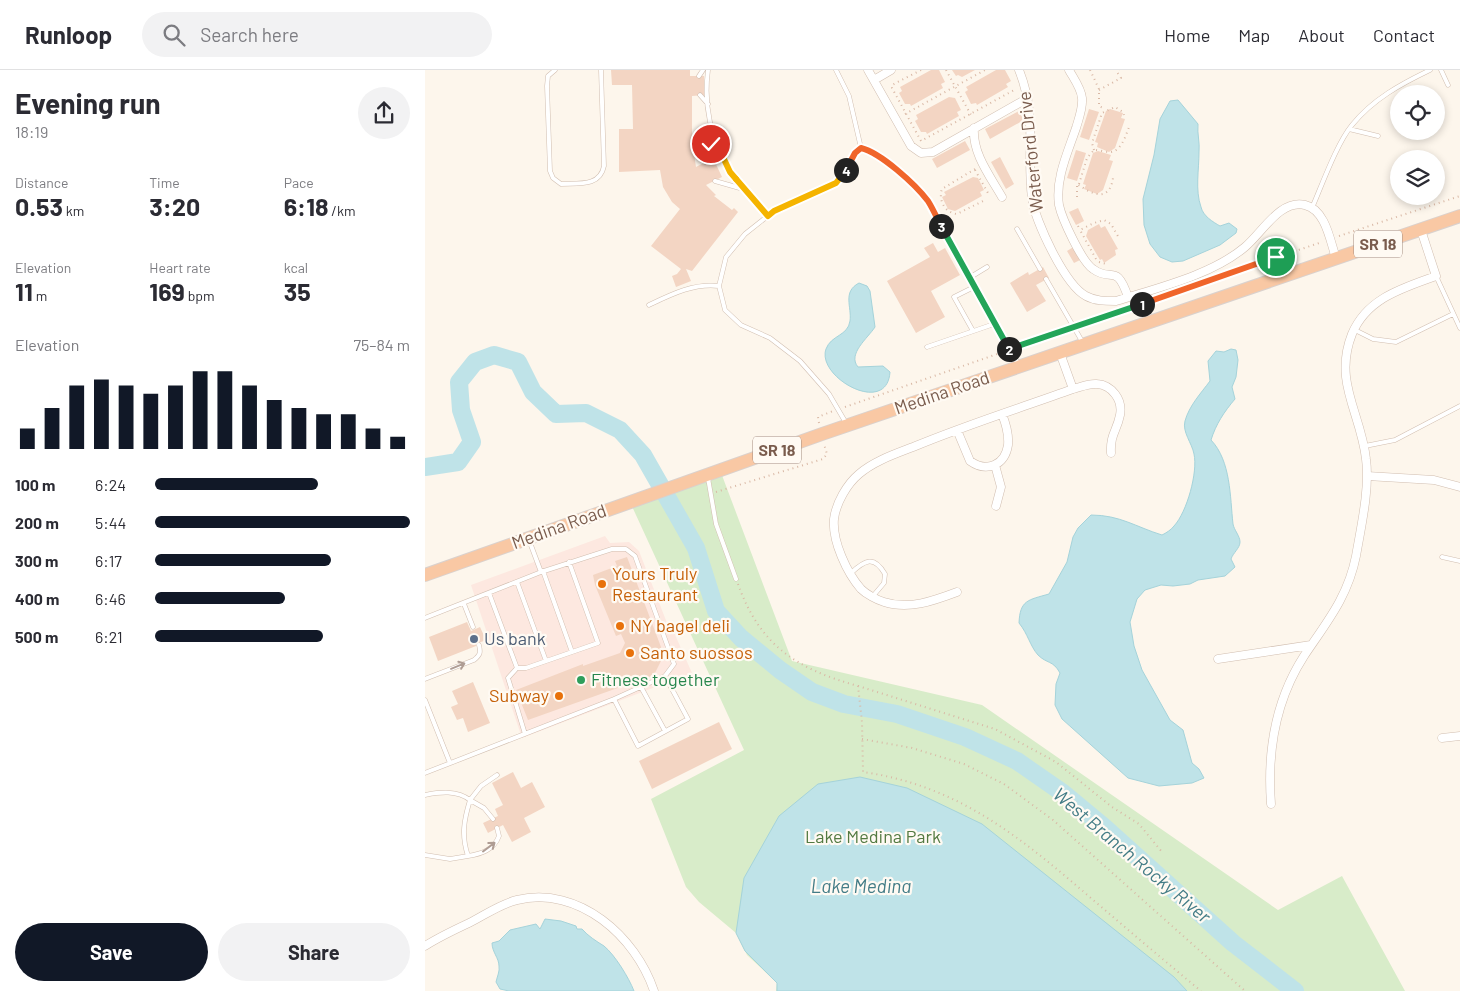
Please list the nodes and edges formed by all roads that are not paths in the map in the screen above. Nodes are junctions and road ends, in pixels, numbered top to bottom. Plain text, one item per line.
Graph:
1 (555, 70) edge
2 (601, 70) edge
3 (703, 70) edge
4 (708, 70) edge
5 (836, 70) edge
6 (868, 70) edge
7 (891, 70) edge
8 (1019, 70) edge
9 (1069, 70) edge
10 (1430, 70) edge
11 (1441, 70) edge
12 (699, 76) dead end
13 (874, 80) junction
14 (1449, 84) dead end
15 (700, 95) dead end
16 (1028, 98) junction
17 (708, 104) junction
18 (974, 128) junction
19 (1349, 129) junction
20 (1377, 136) dead end
21 (715, 140) junction
22 (861, 148) junction
23 (705, 162) dead end
24 (715, 181) dead end
25 (743, 189) junction
26 (1002, 197) dead end
27 (1312, 208) junction
28 (768, 216) junction
29 (1460, 216) edge
30 (1017, 230) dead end
31 (1421, 230) junction
32 (1336, 258) junction
33 (987, 267) dead end
34 (1040, 268) dead end
35 (1436, 276) junction
36 (969, 278) junction
37 (1046, 280) dead end
38 (719, 286) junction
39 (974, 286) junction
40 (1128, 297) junction
41 (649, 305) dead end
42 (1453, 314) junction
43 (994, 324) junction
44 (1460, 328) edge
45 (1355, 330) junction
46 (973, 331) junction
47 (1084, 345) junction
48 (927, 347) dead end
49 (1060, 353) junction
50 (1020, 366) junction
51 (1073, 389) junction
52 (1460, 406) edge
53 (1002, 414) junction
54 (847, 426) junction
55 (957, 430) junction
56 (1365, 446) junction
57 (1111, 453) dead end
58 (995, 465) junction
59 (707, 474) junction
60 (1367, 476) junction
61 (1460, 488) edge
62 (996, 506) dead end
63 (529, 538) junction
64 (1442, 557) dead end
65 (1460, 561) edge
66 (569, 562) junction
67 (542, 571) junction
68 (851, 573) junction
69 (425, 575) edge
70 (736, 579) road end
71 (517, 582) junction
72 (957, 592) dead end
73 (489, 594) junction
74 (873, 596) junction
75 (464, 604) junction
76 (425, 618) edge
77 (473, 627) dead end
78 (479, 645) dead end
79 (1311, 645) junction
80 (572, 652) junction
81 (1218, 659) dead end
82 (546, 661) junction
83 (517, 668) junction
84 (665, 676) junction
85 (425, 680) edge
86 (641, 687) junction
87 (614, 699) junction
88 (425, 700) edge
89 (665, 731) junction
90 (525, 734) junction
91 (1460, 736) edge
92 (1442, 738) dead end
93 (450, 763) junction
94 (425, 773) edge
95 (497, 775) dead end
96 (425, 794) edge
97 (470, 800) junction
98 (1271, 804) dead end
99 (493, 818) dead end
100 (497, 828) dead end
101 (425, 856) edge
102 (468, 856) junction
103 (425, 944) edge
104 (654, 991) edge

1 - 2 lane
3 - 12 lane
4 - 17 lane
5 - 22 lane
6 - 13 street
7 - 13 street
8 - 16 street, Waterford Drive
9 - 40 street
10 - 19 lane
11 - 14 lane
13 - 18 street
15 - 17 lane
16 - 18 street
16 - 40 street, Waterford Drive
17 - 21 lane
18 - 26 street
19 - 20 lane
19 - 27 lane
21 - 23 lane
21 - 25 lane
22 - 28 lane
22 - 36 lane
24 - 25 lane
25 - 28 lane
27 - 32 street
27 - 40 street, Waterford Drive
28 - 38 lane
29 - 31 highway, Medina Road / SR 18
30 - 34 lane
31 - 32 highway, Medina Road / SR 18
31 - 35 street
32 - 47 highway, Medina Road / SR 18
33 - 36 lane
35 - 42 lane
35 - 45 street
36 - 39 lane
37 - 47 lane
38 - 41 lane
38 - 54 lane
39 - 43 lane
39 - 46 lane
42 - 44 lane
42 - 45 lane
43 - 46 lane
43 - 50 lane
45 - 56 street
46 - 48 lane
47 - 49 highway, Medina Road / SR 18
49 - 50 highway, Medina Road / SR 18
49 - 51 street
50 - 54 highway, Medina Road / SR 18
51 - 53 street
51 - 57 street
52 - 56 lane
53 - 55 street
53 - 58 street
54 - 59 highway, Medina Road / SR 18
55 - 58 street
55 - 68 street
56 - 60 street
58 - 62 street
59 - 63 highway, Medina Road / SR 18
59 - 70 lane
60 - 61 street
60 - 79 street
63 - 67 lane
63 - 69 highway, Medina Road / SR 18
64 - 65 lane
66 - 67 lane
66 - 80 lane
66 - 84 lane
67 - 71 lane
67 - 80 lane
68 - 74 street
68 - 74 lane
71 - 73 lane
71 - 82 lane
72 - 74 street
73 - 75 lane
73 - 83 lane
75 - 76 lane
75 - 77 lane
85 -> 78 lane
79 - 81 street
79 - 98 street
80 - 82 lane
82 - 83 lane
83 - 90 lane
84 - 86 lane
84 - 89 lane
86 - 87 lane
86 - 89 lane
87 - 89 lane
87 - 90 lane
88 - 93 lane
90 - 93 lane
91 - 92 street
93 - 94 lane
95 - 97 lane
96 - 97 lane
97 - 99 lane
97 - 102 lane
102 -> 100 lane
101 - 102 lane
103 - 104 street

